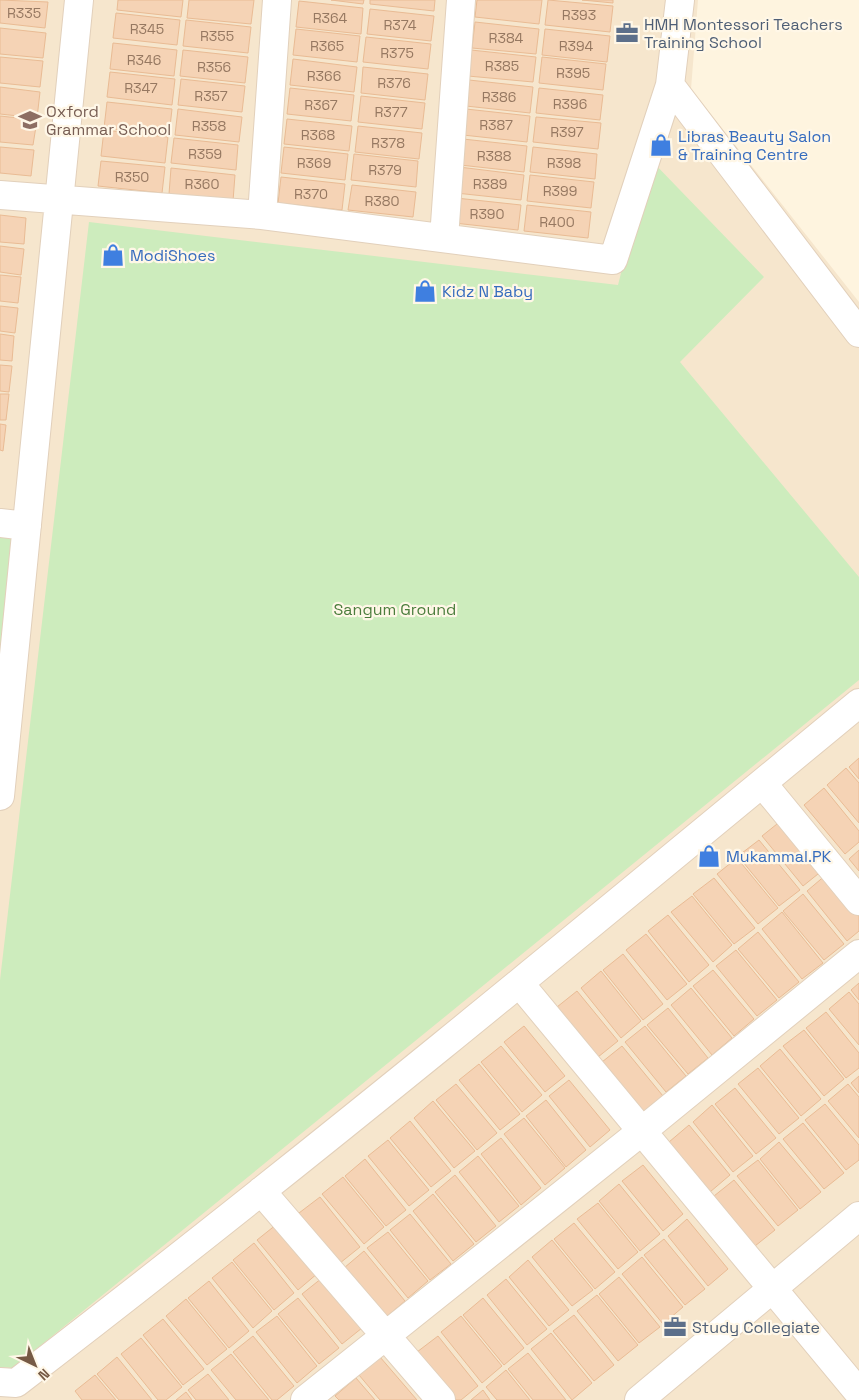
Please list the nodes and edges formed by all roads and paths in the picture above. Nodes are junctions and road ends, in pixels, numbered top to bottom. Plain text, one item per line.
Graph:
1 (79, 0) edge
2 (278, 0) edge
3 (461, 0) edge
4 (680, 0) edge
5 (670, 85) junction
6 (0, 196) edge
7 (60, 201) junction
8 (262, 215) junction
9 (444, 238) junction
10 (857, 325) edge
11 (0, 523) edge
12 (27, 526) junction
13 (6, 685) edge
14 (859, 703) edge
15 (762, 783) junction
16 (0, 796) edge
17 (859, 902) edge
18 (859, 954) edge
19 (520, 984) junction
20 (642, 1131) junction
21 (261, 1191) junction
22 (859, 1216) edge
23 (772, 1289) junction
24 (385, 1335) junction
25 (15, 1388) edge
26 (859, 1393) edge
27 (305, 1400) edge
28 (441, 1400) edge
29 (639, 1400) edge

1 - 7 street
2 - 8 street
3 - 9 street
4 - 5 street
5 - 9 street
5 - 10 street
6 - 7 street
7 - 8 street
7 - 12 street
8 - 9 street
11 - 12 street
12 - 13 street
13 - 16 street
14 - 15 street
15 - 17 street
15 - 19 street
18 - 20 street
19 - 20 street
19 - 21 street
20 - 23 street
20 - 24 street
21 - 24 street
21 - 25 street
22 - 23 street
23 - 26 street
23 - 29 street
24 - 27 street
24 - 28 street

